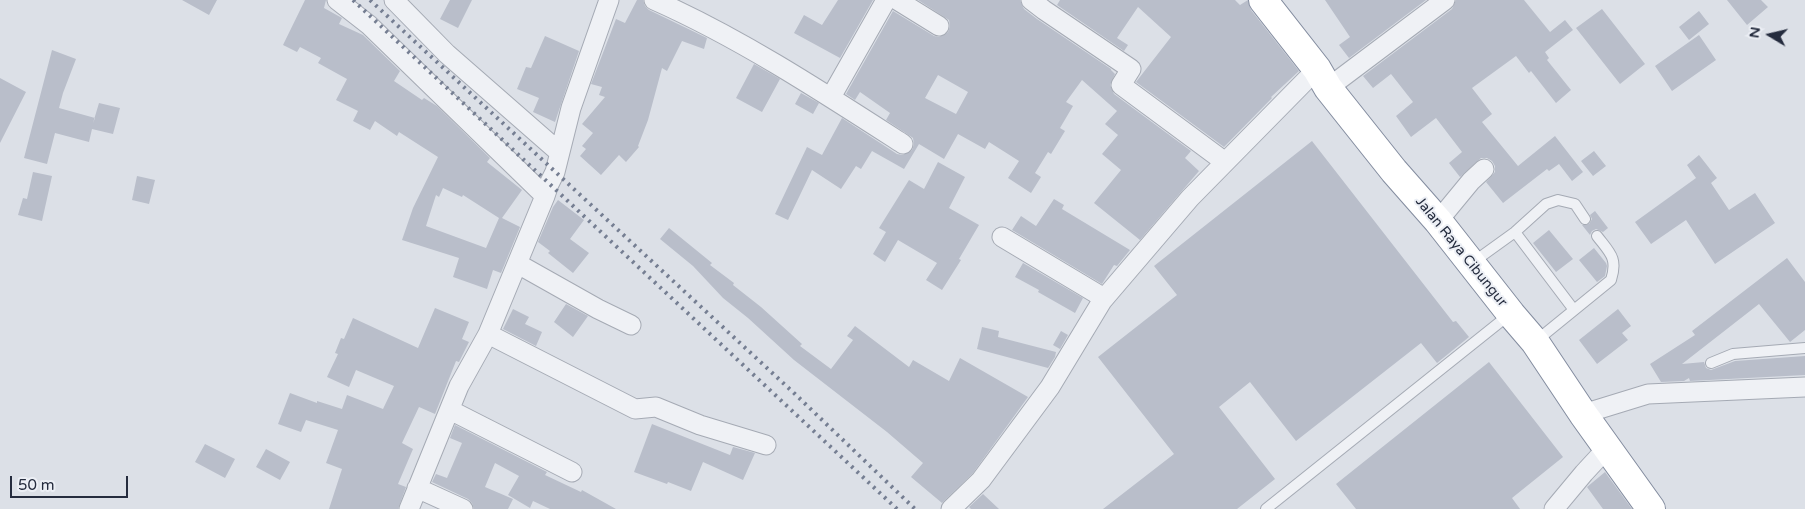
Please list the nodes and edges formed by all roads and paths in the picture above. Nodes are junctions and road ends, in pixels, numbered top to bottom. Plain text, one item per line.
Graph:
1 (337, 0) edge
2 (394, 0) edge
3 (609, 0) edge
4 (654, 0) edge
5 (886, 0) edge
6 (897, 0) edge
7 (1263, 0) edge
8 (1445, 0) edge
9 (1041, 3) edge
10 (939, 26) dead end
11 (1322, 78) junction
12 (831, 97) junction
13 (903, 144) dead end
14 (559, 152) junction
15 (1225, 162) junction
16 (1484, 169) dead end
17 (546, 196) junction
18 (1585, 219) dead end
19 (1438, 221) junction
20 (1515, 232) junction
21 (1597, 236) dead end
22 (1002, 237) dead end
23 (518, 264) junction
24 (1471, 264) junction
25 (1104, 298) junction
26 (1574, 310) junction
27 (1510, 314) junction
28 (631, 325) dead end
29 (488, 334) junction
30 (1535, 342) junction
31 (1805, 348) edge
32 (1711, 363) dead end
33 (1805, 387) edge
34 (450, 410) junction
35 (1583, 414) junction
36 (766, 445) dead end
37 (1608, 447) junction
38 (572, 472) dead end
39 (417, 488) junction
40 (409, 509) edge
41 (463, 509) edge
42 (951, 509) edge
43 (1266, 509) edge
44 (1554, 509) edge
45 (1651, 509) edge

1 - 17 street
2 - 14 street
3 - 14 street
4 - 12 street
5 - 12 street
6 - 10 street
7 - 11 highway, Jalan Raya Cibungur
8 - 11 street
9 - 15 street
11 - 15 street
11 - 19 highway, Jalan Raya Cibungur
12 - 13 street
14 - 17 street
15 - 25 street
16 - 19 street
17 - 23 street
18 - 20 lane
19 - 24 highway, Jalan Raya Cibungur
20 - 24 lane
20 - 26 lane
21 - 26 lane
22 - 25 street
23 - 28 street
23 - 29 street
24 - 27 highway, Jalan Raya Cibungur
25 - 42 street
26 - 30 lane
27 - 30 highway, Jalan Raya Cibungur
27 - 43 lane
29 - 34 street
29 - 36 street
30 - 35 highway, Jalan Raya Cibungur
31 - 32 lane
33 - 35 street
34 - 38 street
34 - 39 street
35 - 37 highway, Jalan Raya Cibungur
37 - 44 street
37 - 45 highway, Jalan Raya Cibungur
39 - 40 street
39 - 41 street

